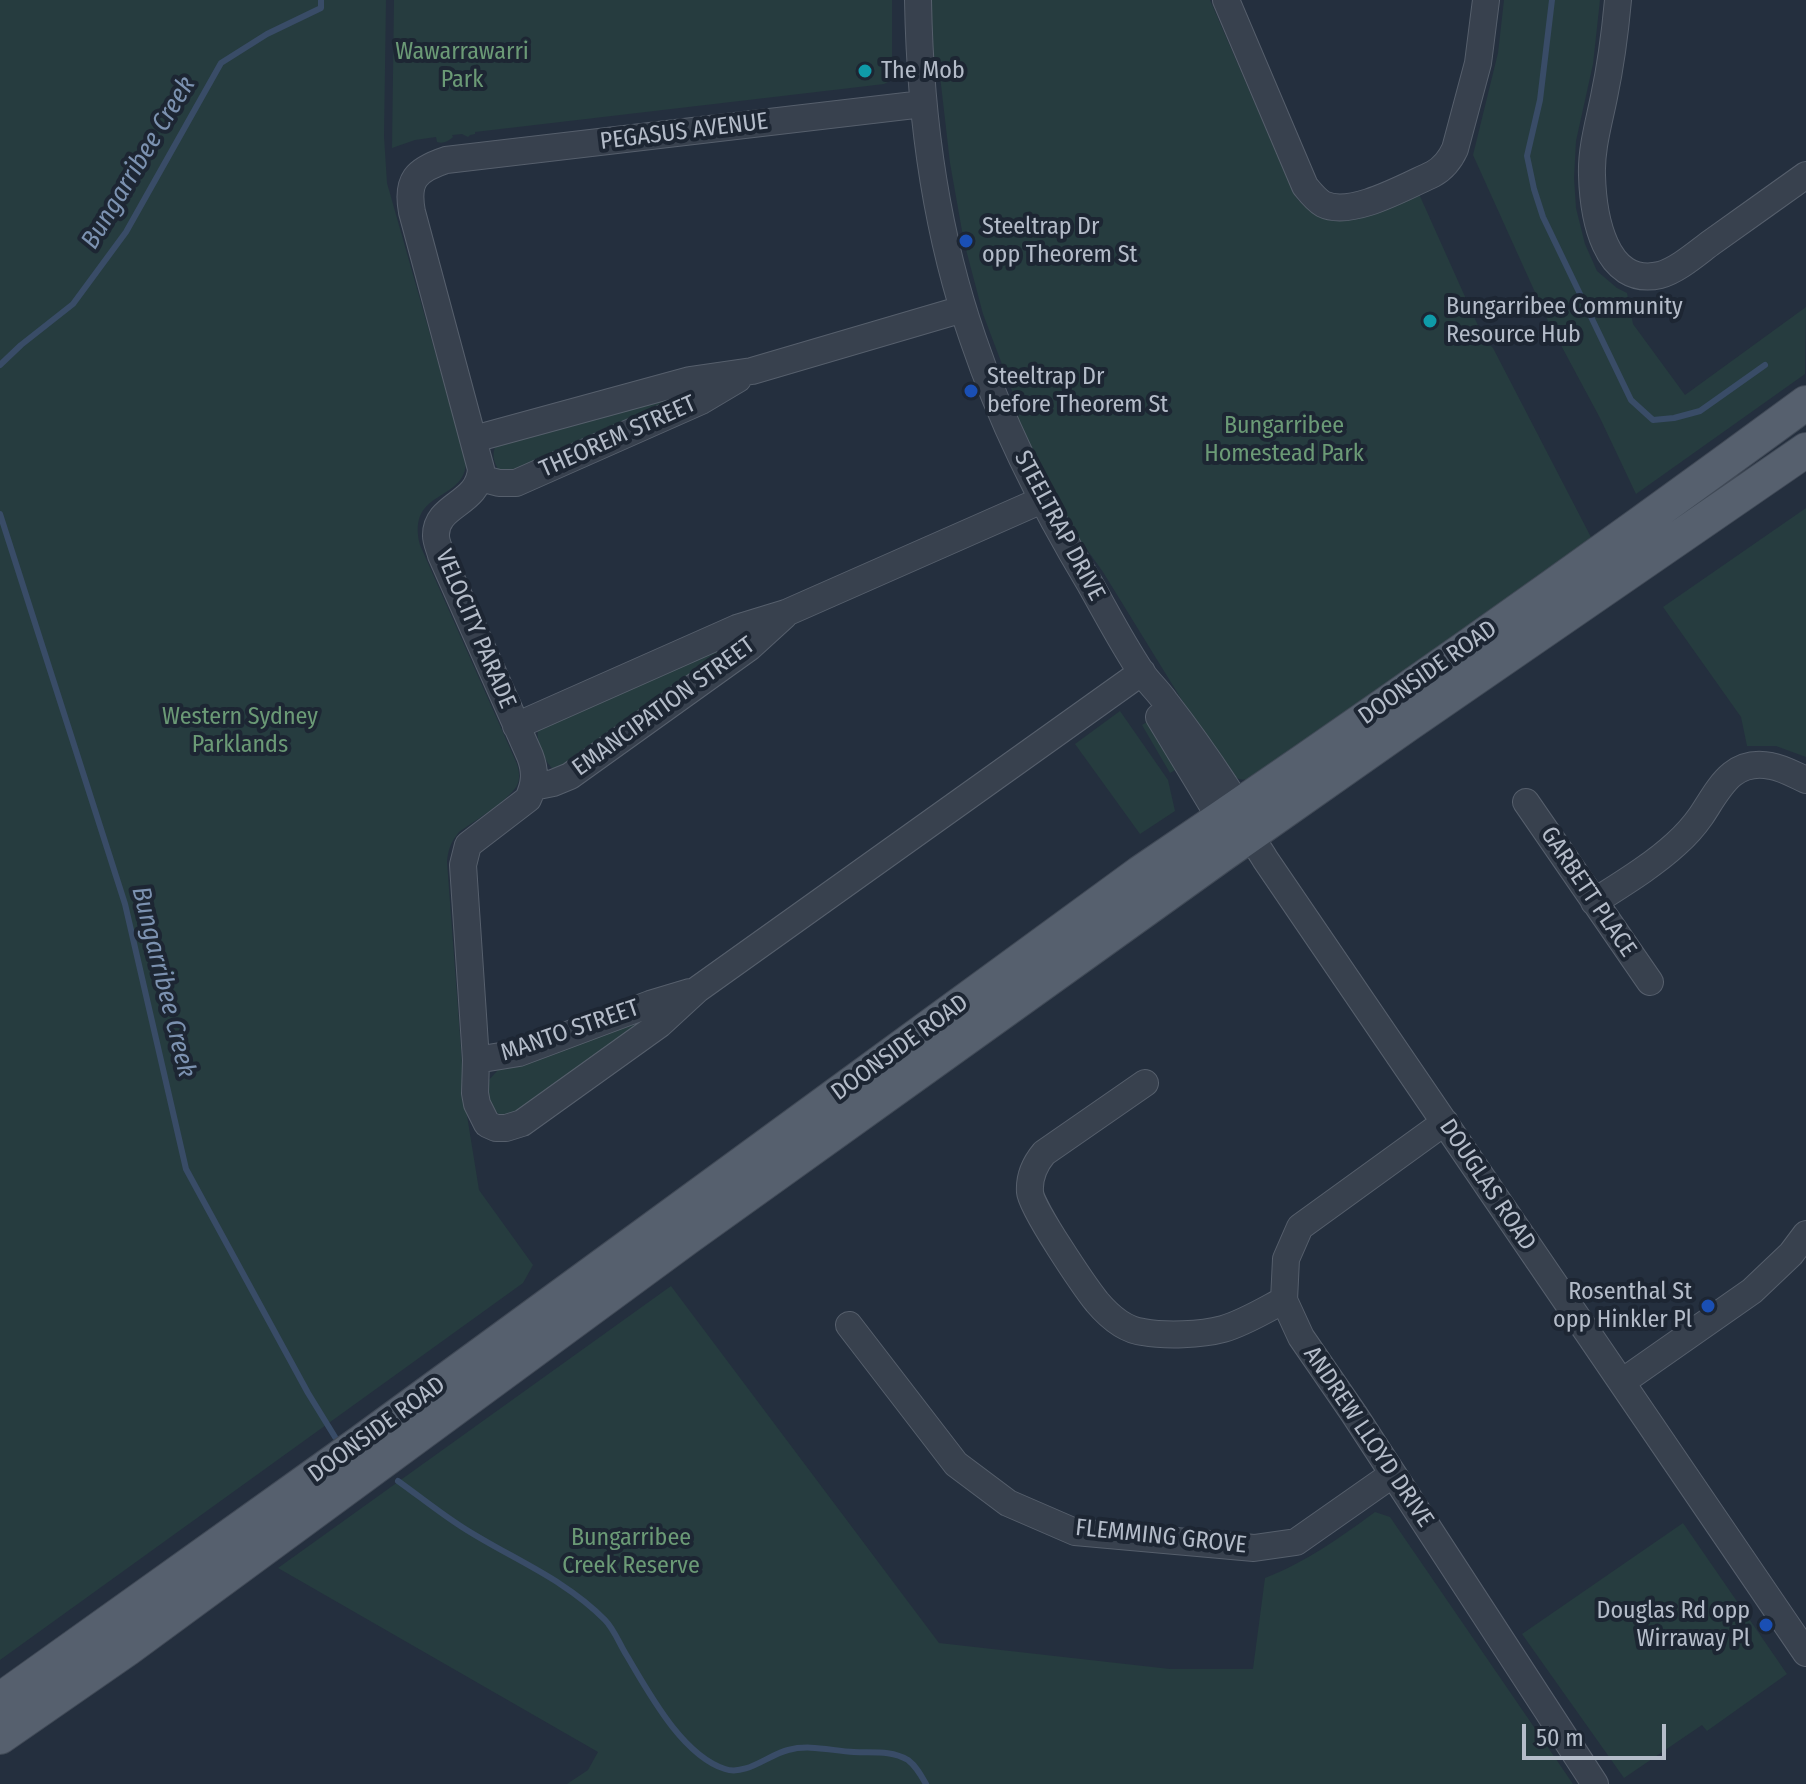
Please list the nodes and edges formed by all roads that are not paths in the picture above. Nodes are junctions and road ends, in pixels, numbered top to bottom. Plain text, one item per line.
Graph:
1 (918, 0) edge
2 (1226, 0) edge
3 (1486, 0) edge
4 (1618, 0) edge
5 (923, 104) junction
6 (1806, 175) edge
7 (963, 309) junction
8 (752, 371) junction
9 (1806, 403) edge
10 (474, 439) junction
11 (1806, 450) edge
12 (480, 478) junction
13 (1042, 500) junction
14 (786, 613) junction
15 (1142, 672) junction
16 (516, 726) junction
17 (1806, 780) edge
18 (533, 787) junction
19 (1526, 802) dead end
20 (1236, 820) junction
21 (1594, 902) junction
22 (1650, 982) dead end
23 (698, 989) junction
24 (476, 1060) junction
25 (1145, 1083) dead end
26 (1445, 1122) junction
27 (1801, 1252) edge
28 (1284, 1300) junction
29 (849, 1325) dead end
30 (1622, 1382) junction
31 (1393, 1474) junction
32 (1806, 1653) edge
33 (0, 1700) edge
34 (0, 1737) edge
35 (1595, 1784) edge

1 - 5 street, STEELTRAP DRIVE
2 - 3 street
4 - 6 street
5 - 7 street, STEELTRAP DRIVE
5 - 10 street, PEGASUS AVENUE
7 - 8 street, THEOREM STREET
7 - 13 street, STEELTRAP DRIVE
8 - 10 street, THEOREM STREET
8 - 12 street, THEOREM STREET
9 - 20 main road, DOONSIDE ROAD
10 - 12 street
11 - 20 main road, DOONSIDE ROAD
12 - 16 street, VELOCITY PARADE
13 - 14 street, EMANCIPATION STREET
13 - 15 street, STEELTRAP DRIVE
14 - 16 street, EMANCIPATION STREET
14 - 18 street, EMANCIPATION STREET
15 - 20 street, STEELTRAP DRIVE
15 - 23 street, MANTO STREET
16 - 18 street, VELOCITY PARADE
17 - 21 street
18 - 24 street
19 - 21 street, GARBETT PLACE
20 - 26 street, DOUGLAS ROAD
20 - 33 main road, DOONSIDE ROAD
20 - 34 main road, DOONSIDE ROAD
21 - 22 street, GARBETT PLACE
23 - 24 street, MANTO STREET
23 - 24 street, MANTO STREET
25 - 28 street
26 - 28 street, ANDREW LLOYD DRIVE
26 - 30 street, DOUGLAS ROAD
27 - 30 street
28 - 31 street, ANDREW LLOYD DRIVE
29 - 31 street, FLEMMING GROVE
30 - 32 street, DOUGLAS ROAD
31 - 35 street, ANDREW LLOYD DRIVE

